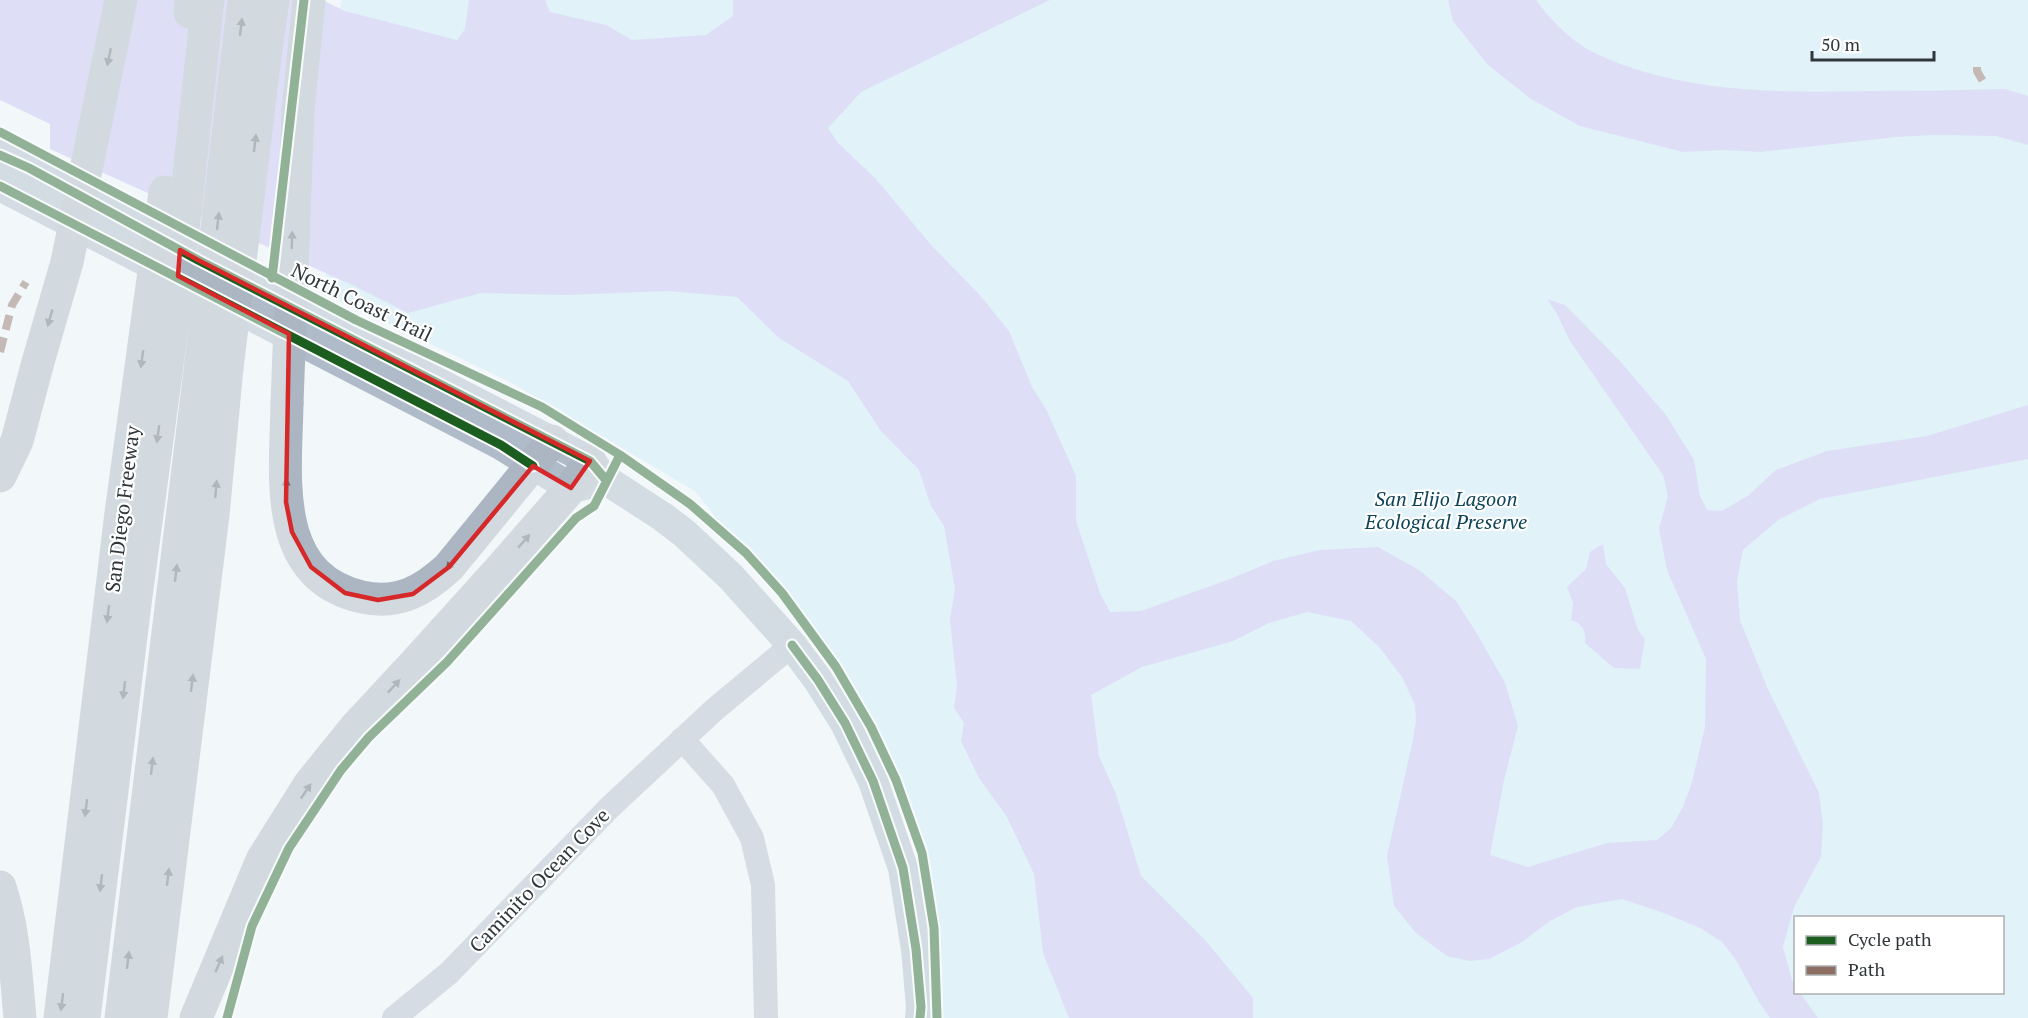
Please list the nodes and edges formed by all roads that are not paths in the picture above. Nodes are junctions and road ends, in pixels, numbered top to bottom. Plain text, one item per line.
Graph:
1 (121, 0) edge
2 (191, 0) edge
3 (208, 0) edge
4 (244, 0) edge
5 (273, 0) edge
6 (309, 0) edge
7 (0, 155) edge
8 (0, 186) edge
9 (162, 307) junction
10 (214, 365) junction
11 (542, 453) junction
12 (598, 470) junction
13 (0, 476) edge
14 (570, 488) junction
15 (792, 645) junction
16 (682, 740) junction
17 (0, 887) edge
18 (765, 1016) edge
19 (20, 1018) edge
20 (60, 1018) edge
21 (84, 1018) edge
22 (121, 1018) edge
23 (151, 1018) edge
24 (196, 1018) edge
25 (394, 1018) edge
26 (920, 1018) edge

1 -> 13 highway, bridge
2 - 9 highway, San Diego Freeway, bridge
3 - 9 highway, bridge
10 -> 4 highway, bridge
10 -> 5 highway, bridge
11 -> 6 highway, bridge
7 - 11 main road
8 - 11 main road
9 -> 20 highway, San Diego Freeway
9 -> 21 highway
22 -> 10 highway
23 -> 10 highway
11 - 12 main road
11 - 14 main road
12 - 14 highway
12 - 15 main road
24 -> 14 highway
15 - 16 street, Caminito Ocean Cove
15 - 26 main road
16 - 18 street
16 - 25 street, Caminito Ocean Cove
17 - 19 highway

